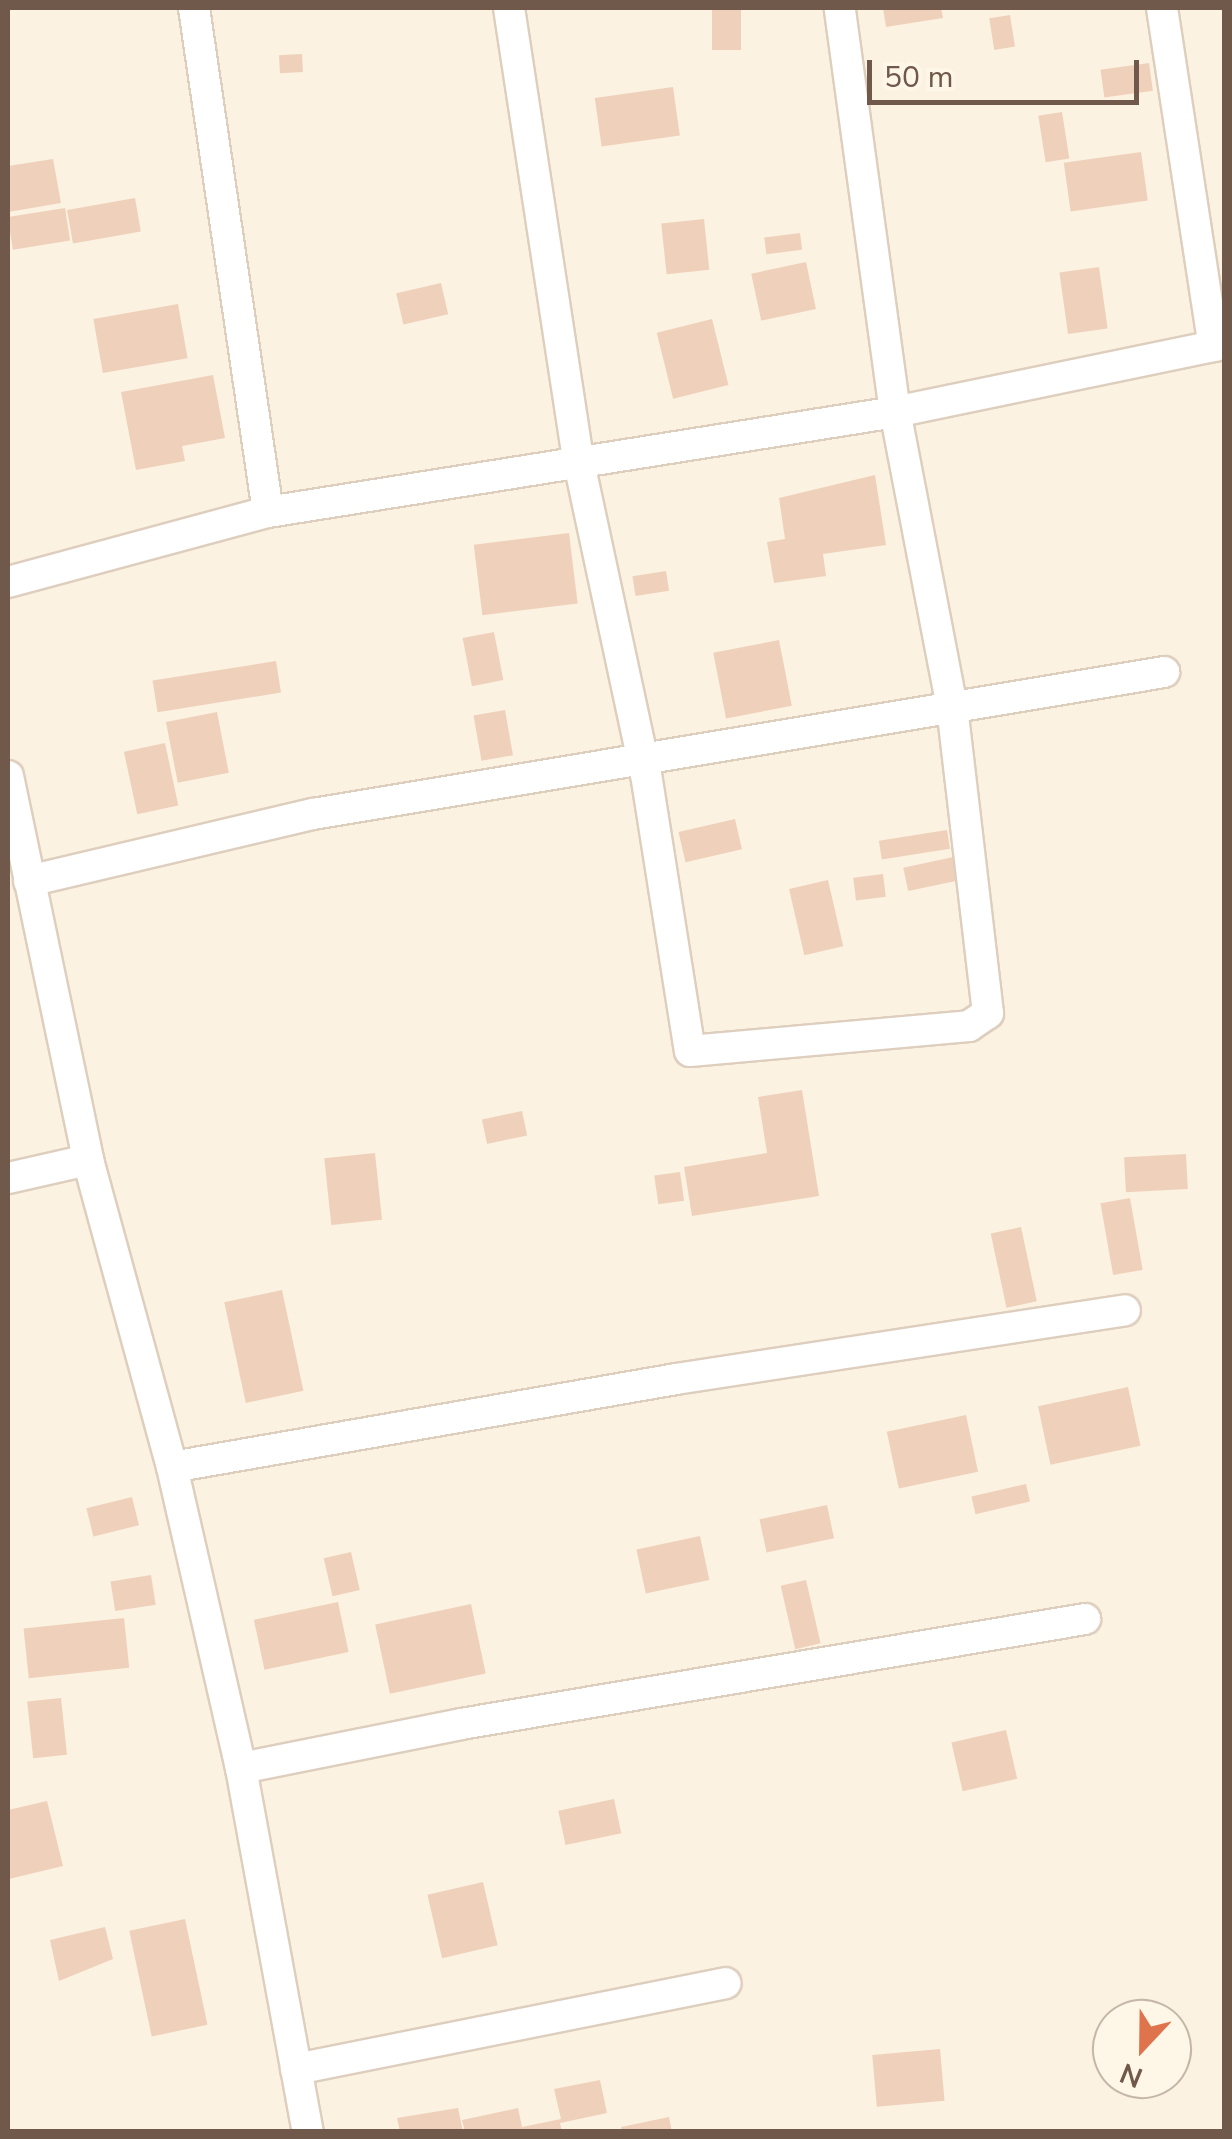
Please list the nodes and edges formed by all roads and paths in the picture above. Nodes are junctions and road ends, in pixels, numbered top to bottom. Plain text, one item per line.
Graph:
1 (194, 8) edge
2 (509, 8) edge
3 (840, 8) edge
4 (1162, 8) edge
5 (1219, 345) edge
6 (895, 412) junction
7 (578, 458) junction
8 (268, 512) junction
9 (8, 582) edge
10 (1164, 672) dead end
11 (952, 707) junction
12 (643, 756) junction
13 (8, 776) edge
14 (29, 881) junction
15 (88, 1160) junction
16 (8, 1178) edge
17 (1125, 1310) dead end
18 (172, 1467) junction
19 (1085, 1619) dead end
20 (241, 1768) junction
21 (725, 1984) dead end
22 (296, 2069) junction
23 (308, 2132) edge

1 - 8 street
2 - 7 street
3 - 6 street
4 - 5 street
5 - 6 street
6 - 7 street
6 - 11 street
7 - 8 street
7 - 12 street
8 - 9 street
10 - 11 street
11 - 12 street
11 - 12 street
12 - 14 street
13 - 14 street
14 - 15 street
15 - 16 street
15 - 18 street
17 - 18 street
18 - 20 street
19 - 20 street
20 - 22 street
21 - 22 street
22 - 23 street

